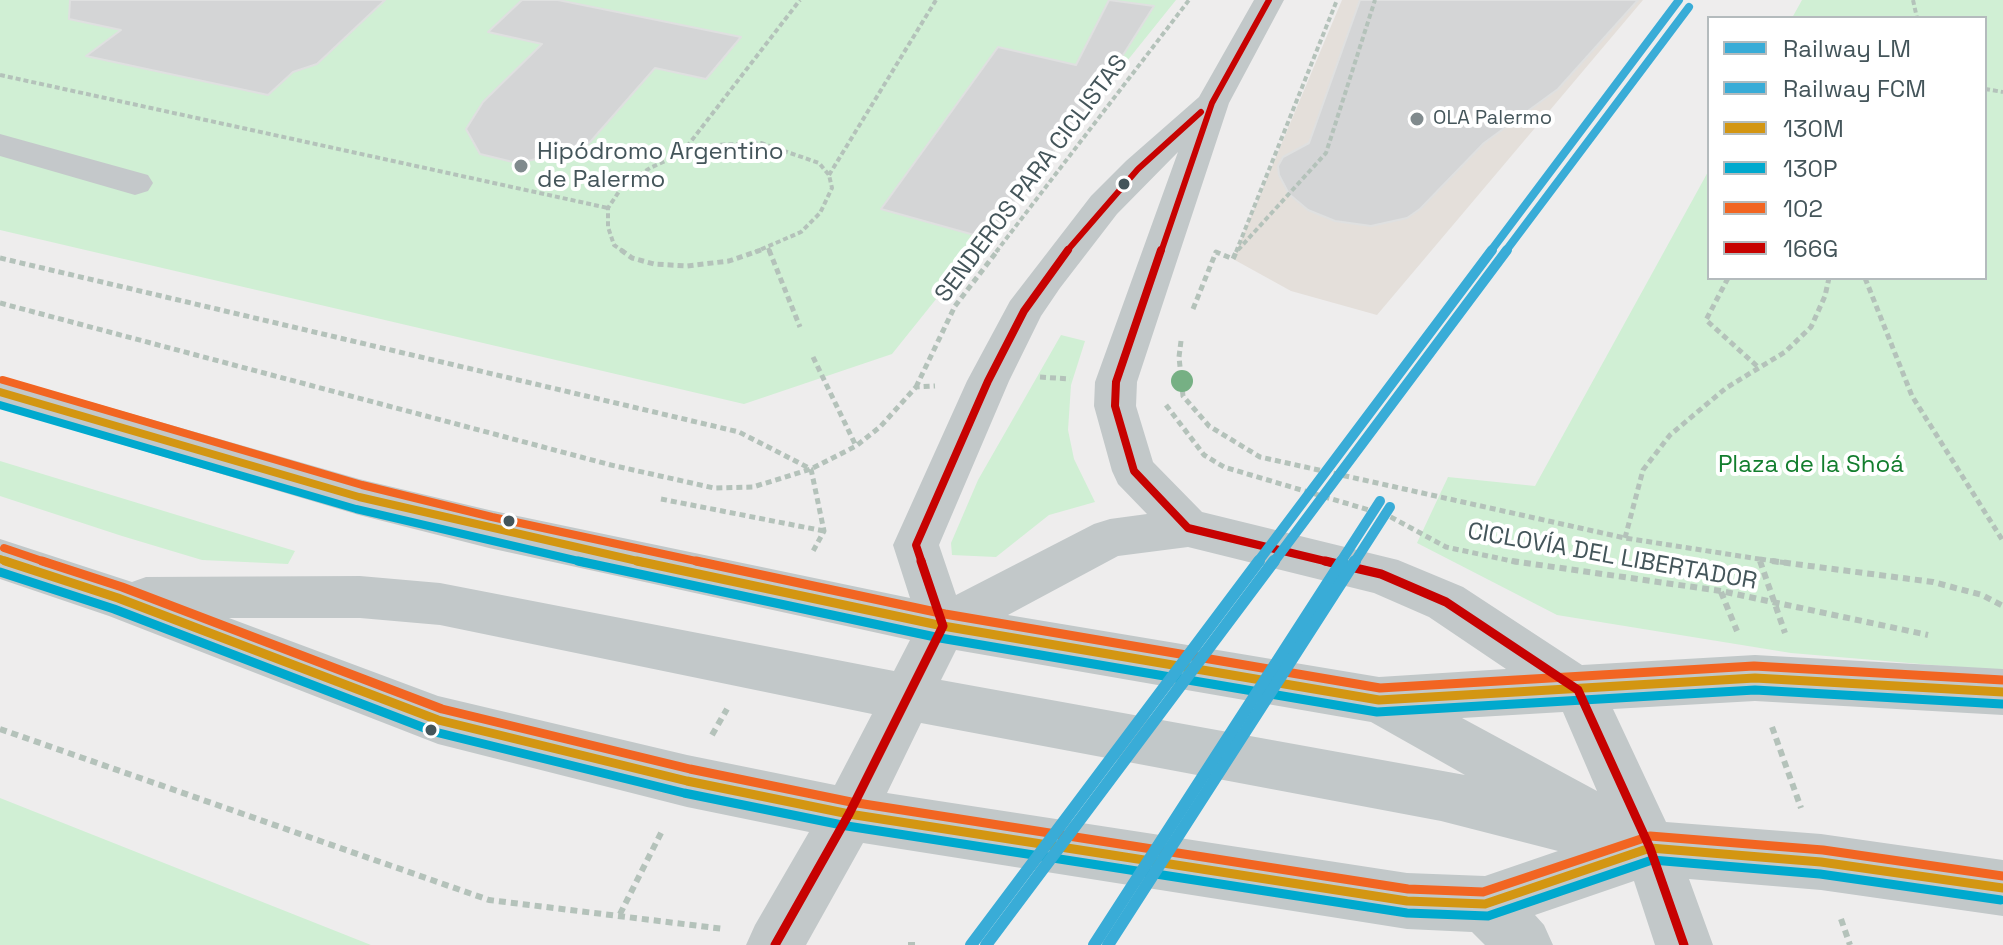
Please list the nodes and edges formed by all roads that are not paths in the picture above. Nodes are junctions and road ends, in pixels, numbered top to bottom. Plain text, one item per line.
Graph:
1 (1269, 0) edge
2 (1212, 103) junction
3 (0, 145) edge
4 (135, 183) dead end
5 (0, 392) edge
6 (1188, 528) junction
7 (0, 559) edge
8 (118, 598) junction
9 (943, 626) junction
10 (1578, 690) junction
11 (2003, 692) edge
12 (906, 697) junction
13 (1379, 700) junction
14 (849, 814) junction
15 (1650, 848) junction
16 (2003, 888) edge
17 (1485, 904) junction
18 (775, 945) edge
19 (1524, 945) edge
20 (1684, 945) edge

1 - 2 main road
2 - 6 main road
2 - 9 main road
3 - 4 lane
5 - 9 main road
6 - 9 main road
6 - 10 main road
7 - 8 main road
8 - 12 main road
8 - 14 main road
9 - 12 main road
9 - 13 main road
10 - 11 main road
10 - 13 main road
10 - 15 main road
12 - 14 main road
12 - 15 main road
13 - 15 main road
14 - 17 main road
14 - 18 main road
15 - 16 main road
15 - 17 main road
15 - 20 main road
17 - 19 main road

